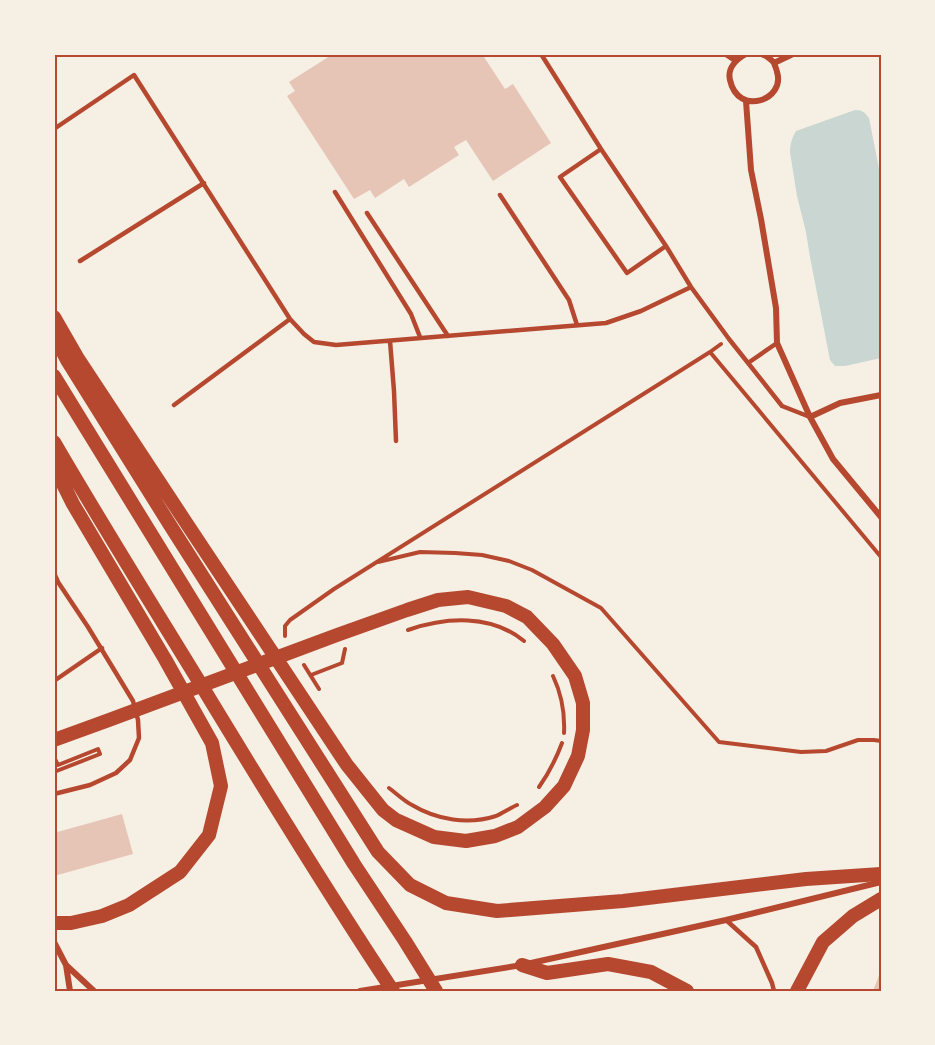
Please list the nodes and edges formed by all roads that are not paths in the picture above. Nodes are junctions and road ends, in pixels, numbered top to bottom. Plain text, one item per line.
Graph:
1 (541, 54) edge
2 (726, 54) edge
3 (746, 54) edge
4 (762, 54) edge
5 (793, 54) edge
6 (735, 60) junction
7 (774, 63) junction
8 (746, 101) junction
9 (54, 129) edge
10 (601, 149) junction
11 (204, 183) junction
12 (336, 192) dead end
13 (500, 195) dead end
14 (367, 213) dead end
15 (666, 246) junction
16 (80, 261) dead end
17 (691, 287) junction
18 (54, 317) edge
19 (290, 319) junction
20 (577, 325) junction
21 (54, 335) edge
22 (448, 336) junction
23 (420, 337) junction
24 (390, 341) junction
25 (777, 343) junction
26 (748, 363) junction
27 (54, 376) edge
28 (881, 395) edge
29 (174, 405) dead end
30 (810, 417) junction
31 (396, 441) dead end
32 (54, 442) edge
33 (54, 466) edge
34 (881, 517) edge
35 (54, 573) edge
36 (56, 580) edge
37 (102, 648) junction
38 (54, 681) edge
39 (54, 740) edge
40 (54, 794) edge
41 (881, 874) edge
42 (881, 882) edge
43 (881, 899) edge
44 (726, 920) junction
45 (54, 923) edge
46 (405, 941) junction
47 (54, 942) edge
48 (66, 965) junction
49 (522, 965) junction
50 (70, 991) edge
51 (94, 991) edge
52 (360, 991) edge
53 (393, 991) edge
54 (436, 991) edge
55 (440, 991) edge
56 (687, 991) edge
57 (774, 991) edge
58 (797, 991) edge

1 - 10 lane
2 - 6 street
3 - 6 street
4 - 7 street
5 - 7 street
6 - 8 street
7 - 8 street
8 - 25 street
9 - 11 lane
10 - 15 lane
10 - 15 lane
11 - 16 lane
11 - 19 lane
12 - 23 lane
13 - 20 lane
14 - 22 lane
15 - 17 lane
17 - 20 lane
17 - 26 lane
18 - 39 main road
19 - 24 lane
19 - 29 lane
20 - 22 lane
21 - 41 main road
22 - 23 lane
23 - 24 lane
24 - 31 lane
25 - 26 lane
25 - 30 street
26 - 30 lane
27 - 46 main road
28 - 30 street
30 - 34 street
32 - 53 main road
33 - 45 main road
35 - 36 lane
36 - 37 lane
37 - 38 lane
37 - 40 lane
42 - 44 street
43 - 58 main road
44 - 49 street
44 - 57 lane
46 - 54 main road
46 - 55 main road
47 - 48 street
48 - 50 street
48 - 51 street
49 - 52 street
49 - 56 main road

